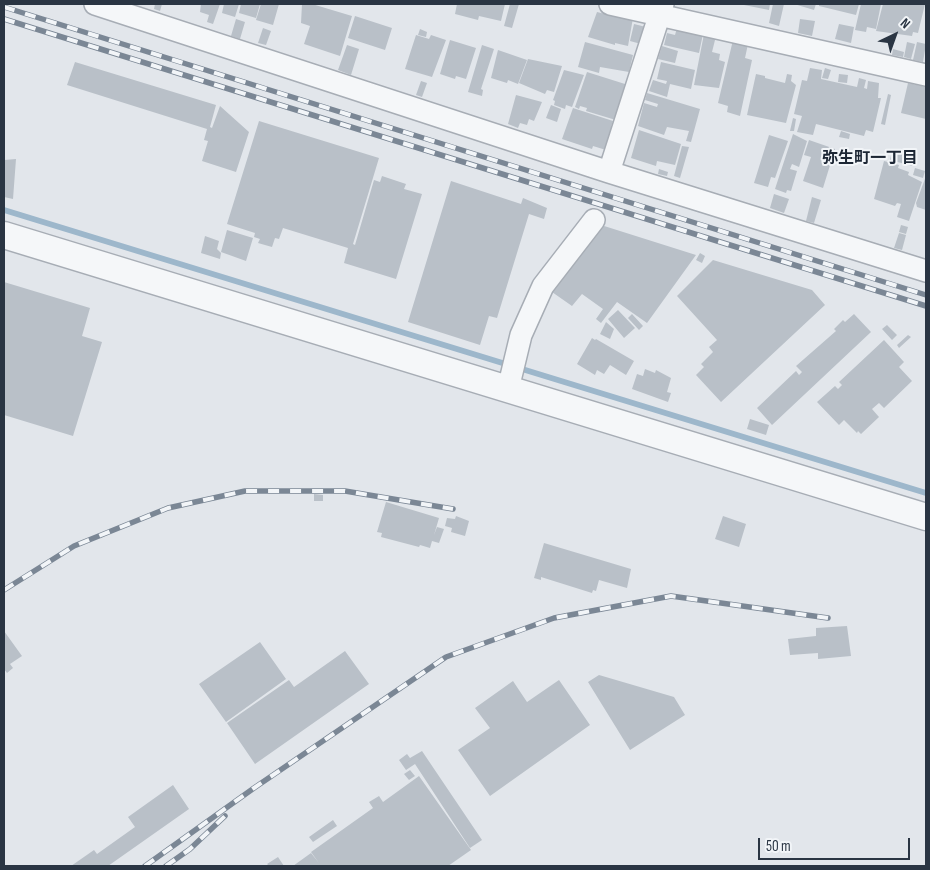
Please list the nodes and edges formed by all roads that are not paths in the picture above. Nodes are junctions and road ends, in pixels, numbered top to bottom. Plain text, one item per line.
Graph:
1 (95, 4) edge
2 (610, 4) edge
3 (661, 10) edge
4 (926, 75) edge
5 (609, 172) junction
6 (594, 220) dead end
7 (4, 235) edge
8 (926, 271) edge
9 (511, 373) junction
10 (926, 517) edge

1 - 5 street
2 - 3 street
3 - 4 street
3 - 5 street
5 - 8 street
6 - 9 street
7 - 9 street
9 - 10 street

